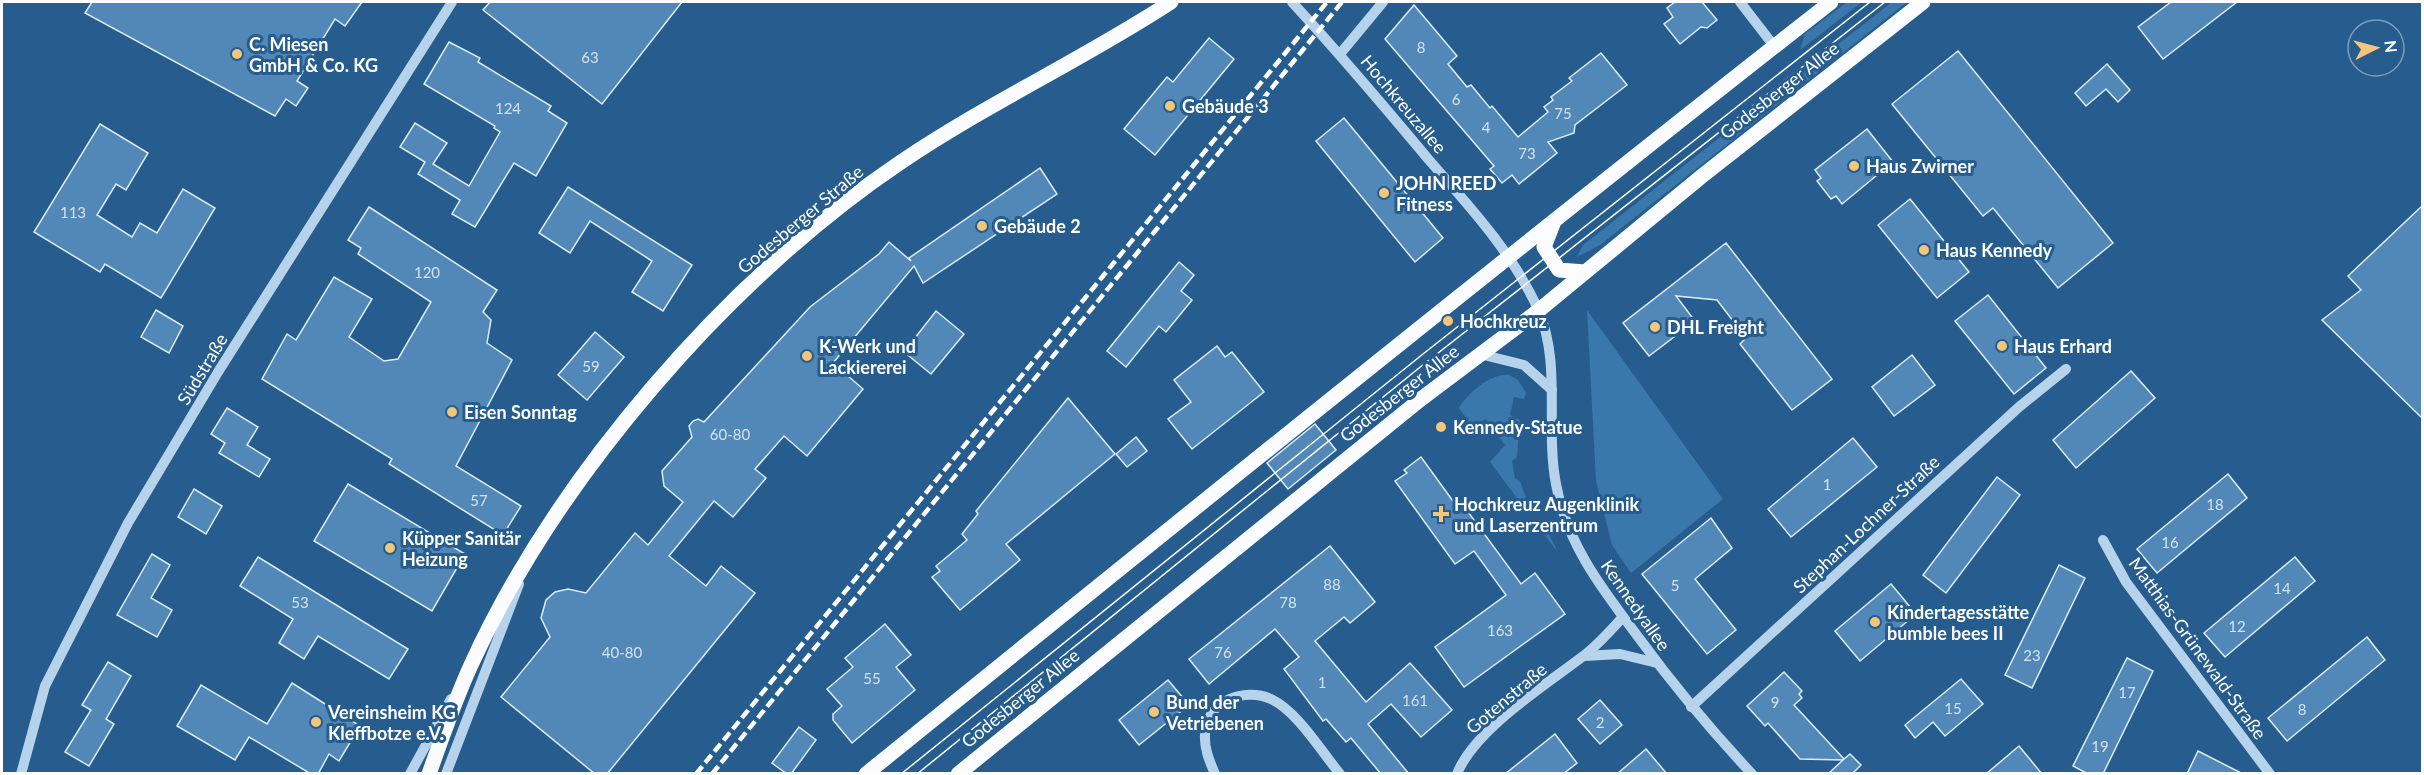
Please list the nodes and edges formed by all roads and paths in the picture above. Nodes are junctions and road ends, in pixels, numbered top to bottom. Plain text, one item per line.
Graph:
1 (452, 2) edge
2 (1172, 2) edge
3 (1292, 2) edge
4 (1383, 2) edge
5 (1740, 2) edge
6 (1832, 2) edge
7 (1923, 2) edge
8 (1774, 46) junction
9 (1340, 54) junction
10 (1553, 224) junction
11 (1511, 257) junction
12 (1585, 272) junction
13 (1538, 311) junction
14 (1480, 354) junction
15 (2066, 369) dead end
16 (1552, 390) junction
17 (2103, 540) dead end
18 (531, 554) junction
19 (1622, 618) junction
20 (1585, 656) junction
21 (1657, 663) junction
22 (471, 665) junction
23 (1691, 707) junction
24 (21, 774) edge
25 (410, 774) edge
26 (429, 774) edge
27 (446, 774) edge
28 (866, 774) edge
29 (958, 774) edge
30 (1215, 774) edge
31 (1340, 774) edge
32 (1457, 774) edge
33 (1752, 774) edge
34 (2270, 774) edge

1 - 24 street, Südstraße
2 - 18 main road, Godesberger Straße
3 - 9 street, Hochkreuzallee
4 - 9 street
5 - 8 street
6 - 8 main road, Godesberger Allee
7 - 12 main road, Godesberger Allee
8 - 10 main road, Godesberger Allee
9 - 11 street, Hochkreuzallee
10 - 11 main road, Godesberger Allee
10 - 12 main road
11 - 13 street, Kennedyallee
11 - 28 main road, Godesberger Allee
12 - 13 main road, Godesberger Allee
13 - 14 main road, Godesberger Allee
13 - 16 street, Kennedyallee
14 - 16 street
14 - 29 main road, Godesberger Allee
15 - 23 street, Stephan-Lochner-Straße
16 - 19 street, Kennedyallee
17 - 34 street, Matthias-Grünewald-Straße
18 - 22 main road, Godesberger Straße
18 - 27 street, Godesberger Straße
19 - 20 street, Gotenstraße
19 - 21 street, Kennedyallee
20 - 21 street
20 - 32 street, Gotenstraße
21 - 23 street, Kennedyallee
22 - 25 street, Godesberger Straße
22 - 26 main road, Godesberger Straße
23 - 33 street, Kennedyallee
30 - 31 street

